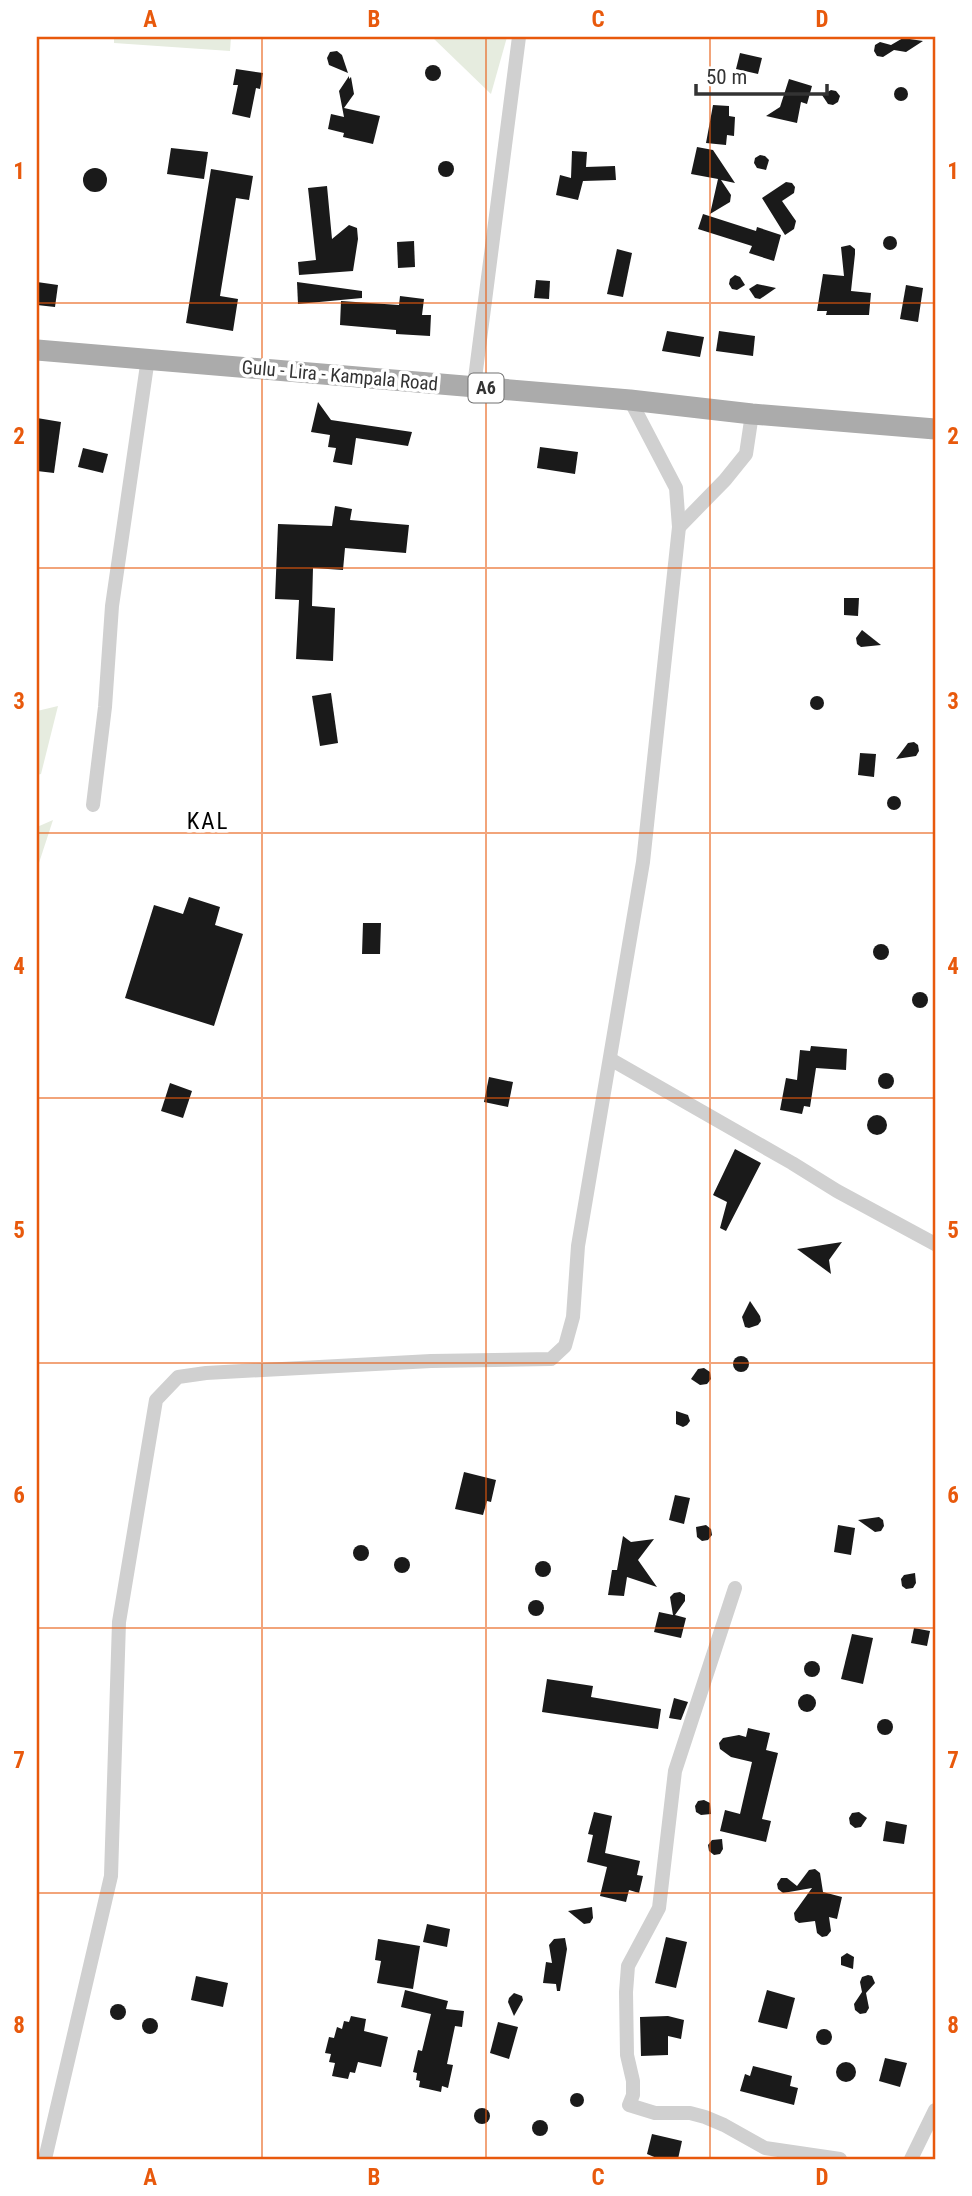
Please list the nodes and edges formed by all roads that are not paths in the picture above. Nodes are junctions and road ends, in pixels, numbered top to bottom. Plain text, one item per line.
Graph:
1 (519, 37) edge
2 (37, 350) edge
3 (148, 358) junction
4 (474, 386) junction
5 (630, 400) junction
6 (752, 414) junction
7 (935, 429) edge
8 (679, 527) junction
9 (93, 805) dead end
10 (610, 1059) junction
11 (935, 1244) edge
12 (735, 1588) dead end
13 (935, 2110) edge
14 (45, 2159) edge
15 (840, 2159) edge
16 (911, 2159) edge

1 - 4 street
2 - 3 main road, Gulu - Lira - Kampala Road / A6
3 - 4 main road, Gulu - Lira - Kampala Road / A6
3 - 9 street
4 - 5 main road, Gulu - Lira - Kampala Road / A6
5 - 6 main road, Gulu - Lira - Kampala Road / A6
5 - 8 street
6 - 7 main road, Gulu - Lira - Kampala Road / A6
6 - 8 street
8 - 10 street
10 - 11 street
10 - 14 street
12 - 15 street
13 - 16 street

